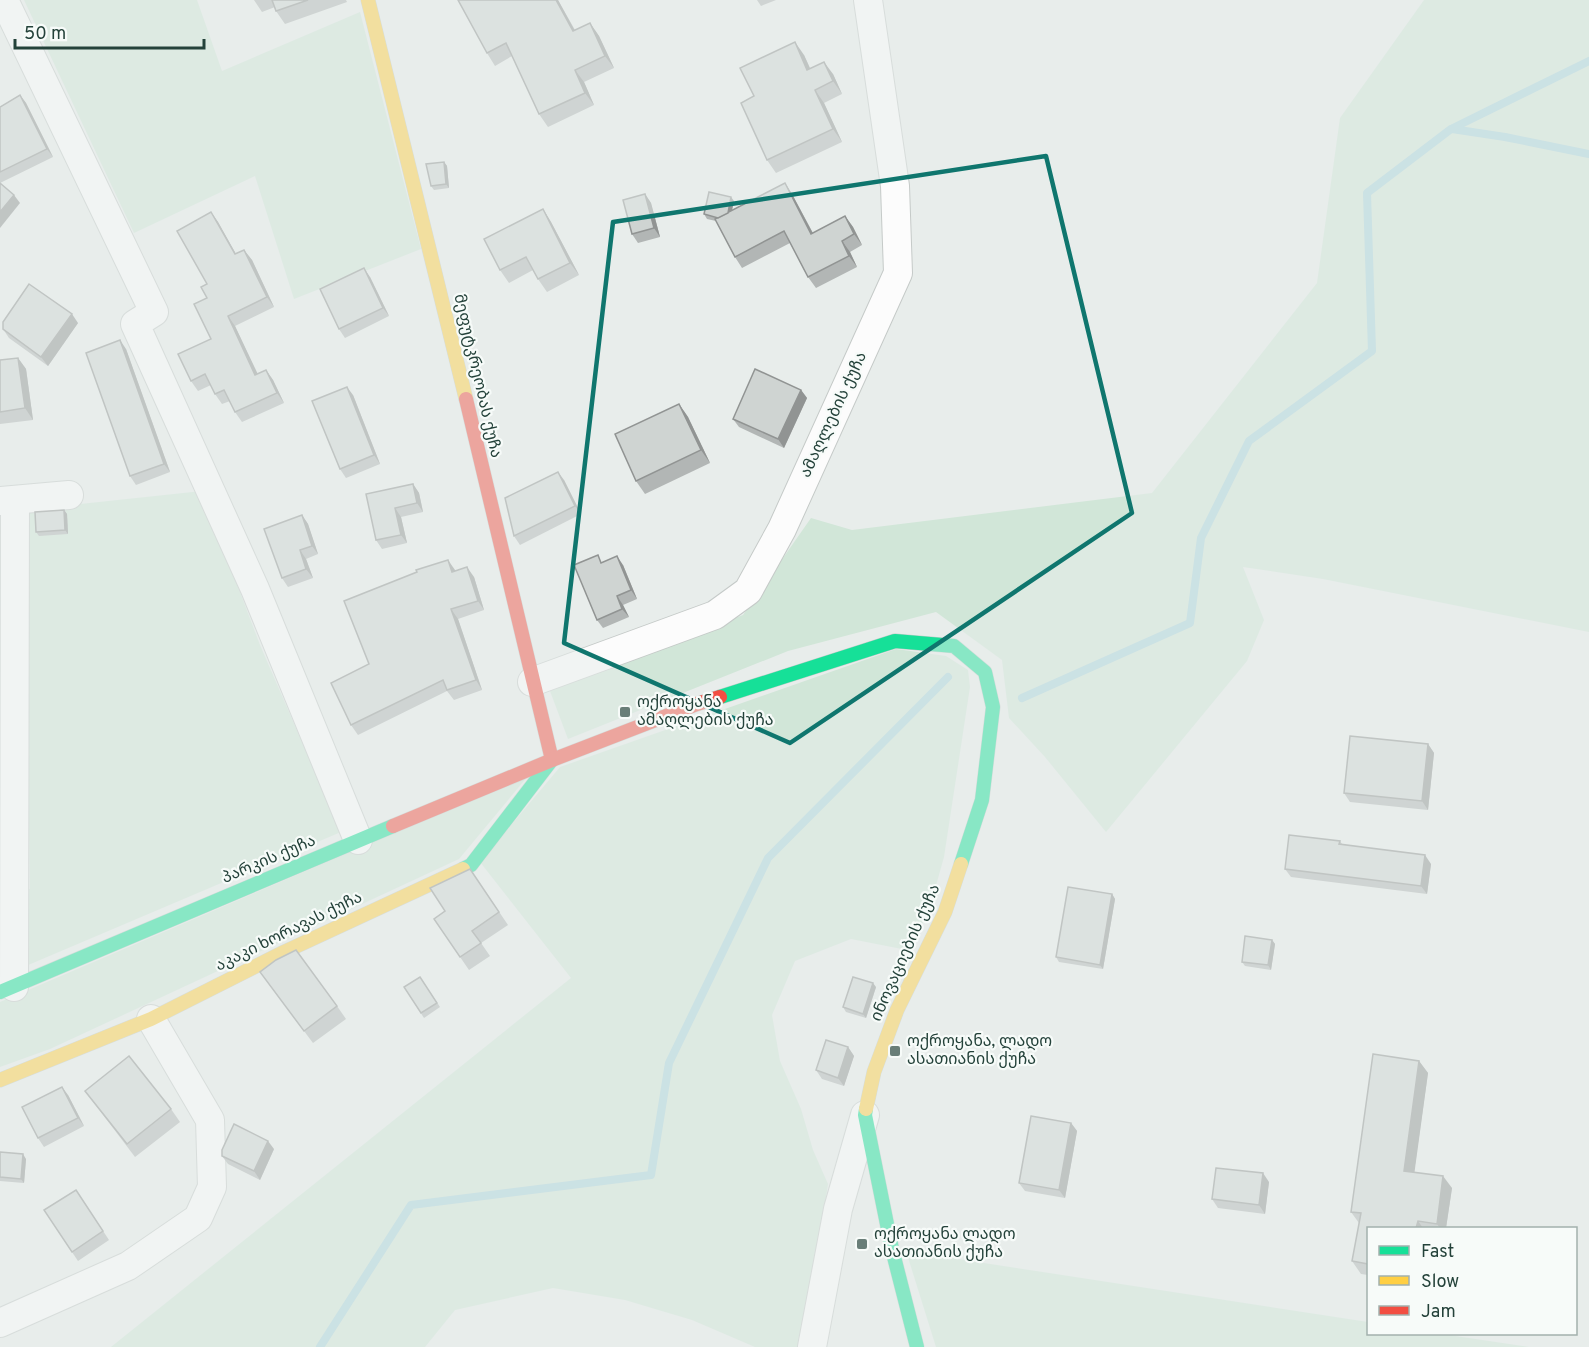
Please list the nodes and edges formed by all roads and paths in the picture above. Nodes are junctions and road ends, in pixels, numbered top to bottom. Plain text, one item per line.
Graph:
1 (4, 0) edge
2 (368, 0) edge
3 (868, 0) edge
4 (69, 495) dead end
5 (8, 501) edge
6 (532, 682) junction
7 (552, 760) junction
8 (358, 840) junction
9 (7, 989) edge
10 (151, 1019) junction
11 (0, 1080) edge
12 (865, 1115) junction
13 (0, 1323) edge
14 (812, 1347) edge
15 (916, 1347) edge

1 - 8 street
2 - 6 street, მეფუტკრეობას ქუჩა
3 - 6 street, ამაღლების ქუჩა
4 - 5 street
5 - 9 street
6 - 7 street, მეფუტკრეობას ქუჩა
7 - 8 street, პარკის ქუჩა
7 - 10 street, აკაკი ხორავას ქუჩა
7 - 12 street, ინოვაციების ქუჩა
8 - 9 street, პარკის ქუჩა
10 - 11 street, აკაკი ხორავას ქუჩა
10 - 13 street
12 - 14 street
12 - 15 street, ინოვაციების ქუჩა

